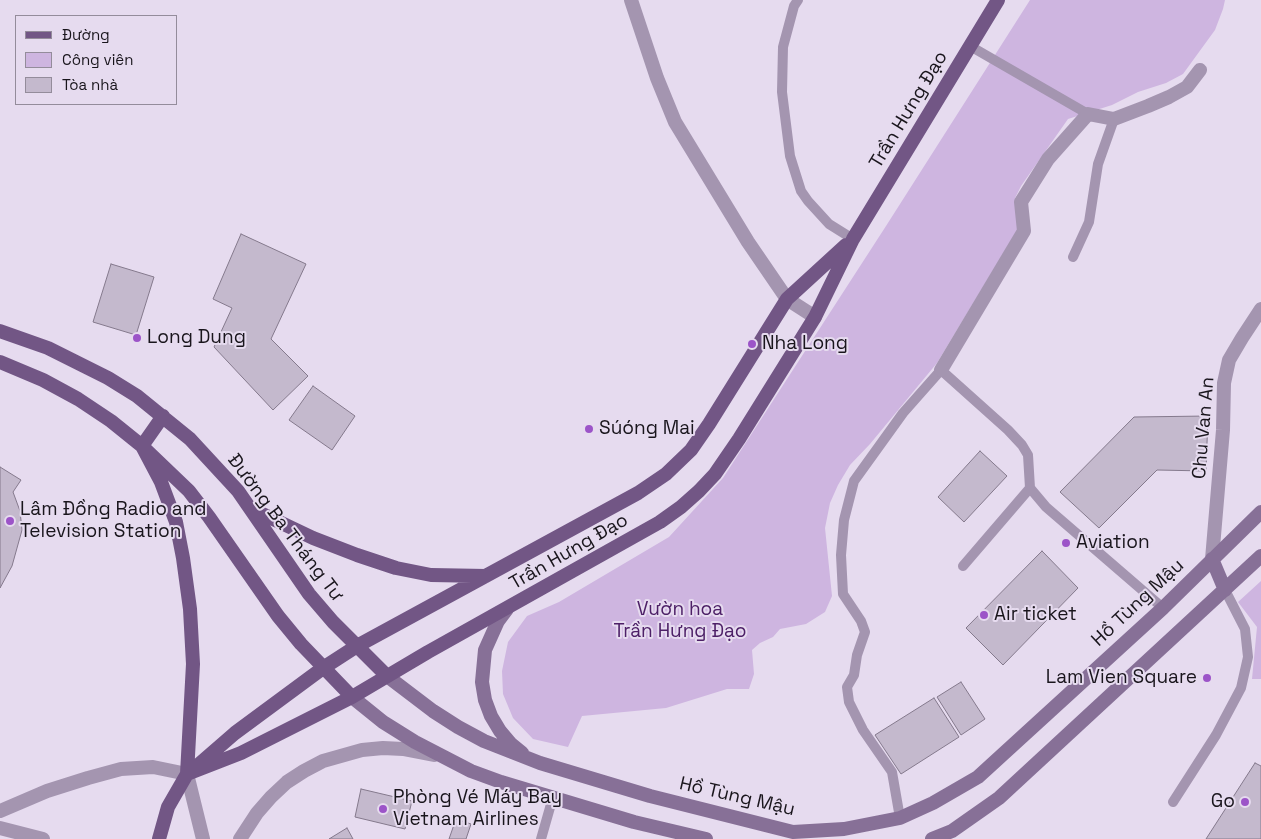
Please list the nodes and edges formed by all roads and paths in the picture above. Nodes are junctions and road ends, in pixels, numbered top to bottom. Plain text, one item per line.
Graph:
1 (631, 0) edge
2 (798, 0) edge
3 (998, 0) edge
4 (970, 46) junction
5 (1200, 70) dead end
6 (1088, 114) junction
7 (1114, 119) junction
8 (853, 239) junction
9 (1073, 257) dead end
10 (787, 299) junction
11 (1261, 310) edge
12 (815, 317) junction
13 (0, 331) edge
14 (0, 362) edge
15 (941, 370) junction
16 (163, 416) junction
17 (142, 446) junction
18 (1030, 488) junction
19 (251, 509) junction
20 (1261, 512) edge
21 (1261, 556) edge
22 (1212, 559) junction
23 (963, 566) dead end
24 (487, 576) junction
25 (1226, 590) junction
26 (1163, 608) junction
27 (507, 609) junction
28 (357, 646) junction
29 (323, 668) junction
30 (387, 676) junction
31 (352, 697) junction
32 (443, 757) junction
33 (540, 764) junction
34 (188, 773) junction
35 (553, 797) junction
36 (1173, 802) dead end
37 (0, 811) edge
38 (900, 818) junction
39 (0, 828) edge
40 (953, 835) edge
41 (42, 839) edge
42 (159, 839) edge
43 (203, 839) edge
44 (240, 839) edge
45 (541, 839) edge
46 (706, 839) edge
47 (932, 839) edge

1 - 10 street
2 - 8 lane
3 - 4 main road, Trần Hưng Đạo
4 - 6 lane
4 - 8 main road, Trần Hưng Đạo
5 - 7 street
6 - 7 street
6 - 15 street
7 - 9 lane
8 - 10 main road, Trần Hưng Đạo
8 - 12 main road, Trần Hưng Đạo
10 - 12 street
10 - 24 main road, Trần Hưng Đạo
11 - 22 street, Chu Van An
12 - 27 main road, Trần Hưng Đạo
13 - 16 main road, Đường Ba Tháng Tư
14 - 17 main road
15 - 18 lane
15 - 38 lane
16 - 17 main road
16 - 19 main road, Đường Ba Tháng Tư
17 - 29 main road
17 - 34 main road
18 - 23 lane
18 - 26 lane
19 - 24 main road
19 - 28 main road, Đường Ba Tháng Tư
20 - 22 main road, Hồ Tùng Mậu
21 - 25 main road
22 - 25 main road
22 - 26 main road, Hồ Tùng Mậu
24 - 28 main road, Trần Hưng Đạo
25 - 36 lane
25 - 40 main road
26 - 38 main road, Hồ Tùng Mậu
27 - 30 main road, Trần Hưng Đạo
27 - 33 main road
28 - 29 main road, Trần Hưng Đạo
28 - 30 main road, Đường Ba Tháng Tư
29 - 31 main road
29 - 34 main road, Trần Hưng Đạo
30 - 31 main road, Trần Hưng Đạo
30 - 33 main road, Hồ Tùng Mậu
31 - 32 main road
31 - 34 main road, Trần Hưng Đạo
32 - 35 main road
32 - 44 street
33 - 38 main road, Hồ Tùng Mậu
34 - 37 street
34 - 42 main road, Trần Hưng Đạo
34 - 43 street
35 - 45 lane
35 - 46 main road
39 - 41 street
40 - 47 main road

